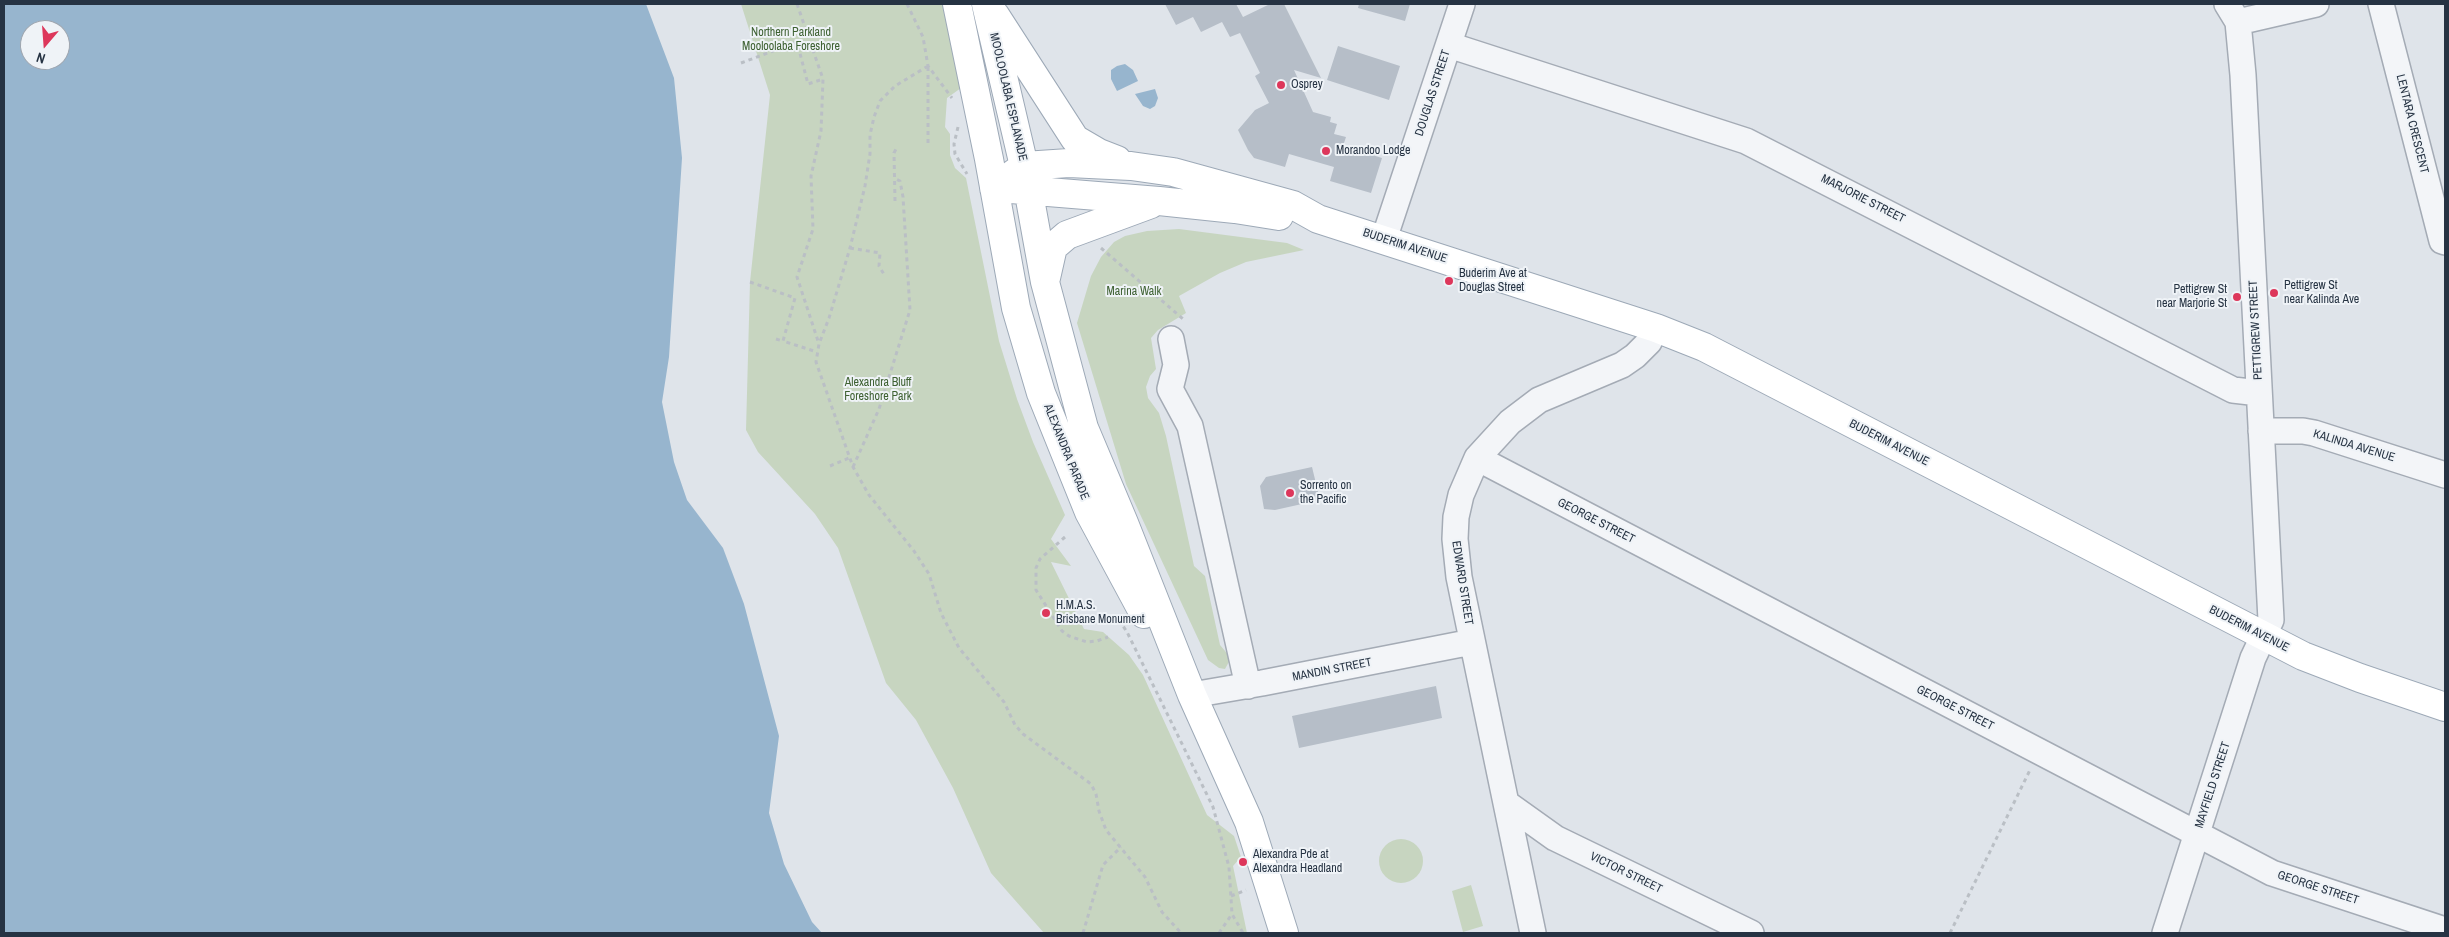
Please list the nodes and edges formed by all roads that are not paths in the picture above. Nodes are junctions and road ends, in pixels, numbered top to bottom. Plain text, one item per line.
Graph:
1 (956, 4) edge
2 (986, 4) edge
3 (1462, 4) edge
4 (2316, 4) edge
5 (2382, 4) edge
6 (2233, 13) edge
7 (1449, 46) junction
8 (1131, 166) junction
9 (1026, 178) junction
10 (994, 188) junction
11 (1159, 201) junction
12 (1318, 219) junction
13 (1384, 239) junction
14 (2445, 242) edge
15 (1045, 282) junction
16 (1656, 328) junction
17 (1177, 330) road end
18 (2259, 393) junction
19 (2261, 431) junction
20 (1477, 458) junction
21 (2445, 475) edge
22 (2263, 637) junction
23 (1472, 642) junction
24 (1248, 686) junction
25 (1192, 695) junction
26 (2445, 707) edge
27 (1506, 803) junction
28 (2197, 834) junction
29 (2445, 930) edge
30 (1284, 933) edge
31 (1533, 933) edge
32 (1751, 933) edge
33 (2165, 933) edge

1 - 10 main road
2 - 8 main road
2 - 9 main road, MOOLOOLABA ESPLANADE
3 - 7 street, DOUGLAS STREET
4 - 6 street
5 - 14 street, LENTARA CRESCENT
6 - 18 street, PETTIGREW STREET
7 - 13 street, DOUGLAS STREET
7 - 18 street, MARJORIE STREET
8 - 9 main road, BUDERIM AVENUE
8 - 12 main road, BUDERIM AVENUE
9 - 10 main road
9 - 11 main road, BUDERIM AVENUE
9 - 15 main road, ALEXANDRA PARADE
10 - 25 main road, ALEXANDRA PARADE
11 - 12 main road, BUDERIM AVENUE
11 - 15 main road
12 - 13 main road, BUDERIM AVENUE
13 - 16 main road, BUDERIM AVENUE
15 - 25 main road, ALEXANDRA PARADE
16 - 20 street, EDWARD STREET
16 - 22 main road, BUDERIM AVENUE
17 - 24 street
18 - 19 street, PETTIGREW STREET
19 - 21 street, KALINDA AVENUE
19 - 22 street, PETTIGREW STREET
20 - 23 street, EDWARD STREET
20 - 28 street, GEORGE STREET
22 - 26 main road, BUDERIM AVENUE
22 - 28 street, MAYFIELD STREET
23 - 24 street, MANDIN STREET
23 - 27 street, EDWARD STREET
24 - 25 street, MANDIN STREET
25 - 30 main road, ALEXANDRA PARADE
27 - 31 street, EDWARD STREET
27 - 32 street, VICTOR STREET
28 - 29 street, GEORGE STREET
28 - 33 street, MAYFIELD STREET

